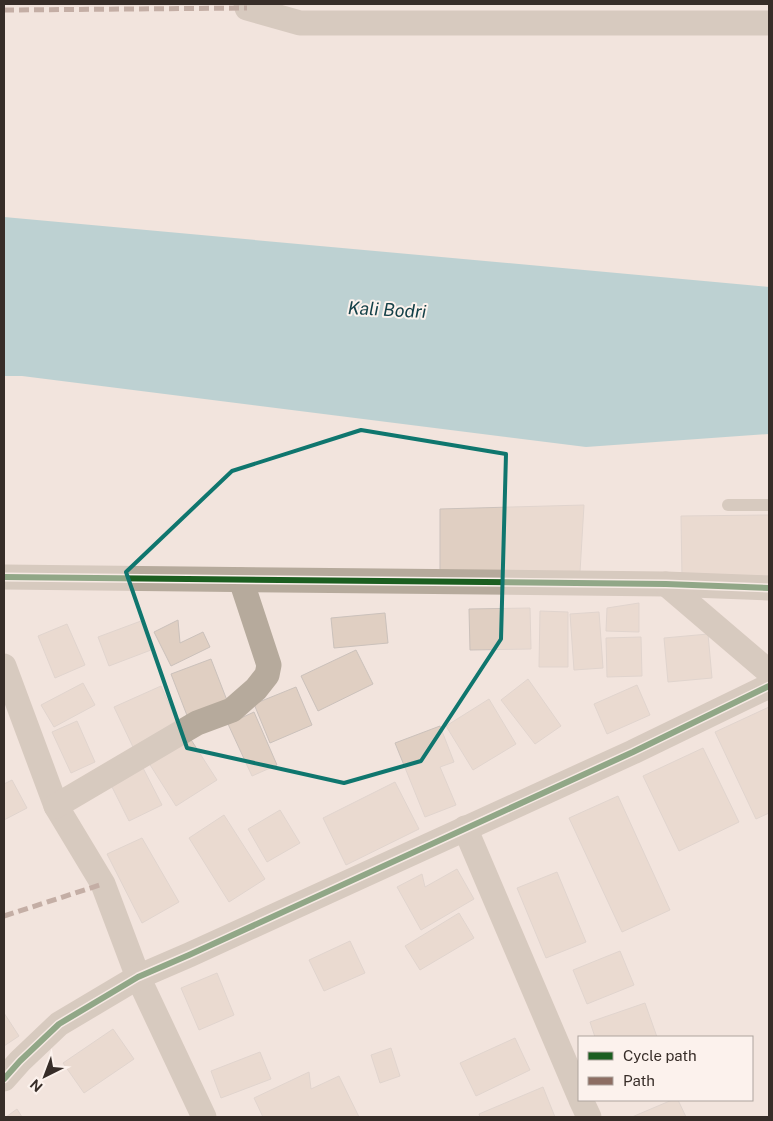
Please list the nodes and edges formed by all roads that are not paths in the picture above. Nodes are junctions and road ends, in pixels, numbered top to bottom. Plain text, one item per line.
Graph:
1 (246, 4) edge
2 (769, 23) edge
3 (728, 505) dead end
4 (769, 505) edge
5 (4, 577) edge
6 (241, 580) junction
7 (666, 584) junction
8 (769, 588) edge
9 (4, 666) edge
10 (769, 672) edge
11 (769, 686) edge
12 (56, 806) junction
13 (466, 828) junction
14 (138, 977) junction
15 (4, 1079) edge
16 (578, 1093) edge
17 (581, 1101) edge
18 (204, 1117) edge
19 (589, 1117) edge

1 - 2 street
3 - 4 lane
5 - 6 street
6 - 7 street
6 - 12 street
7 - 8 street
7 - 10 street
9 - 12 street
11 - 13 street
12 - 14 street
13 - 14 street
13 - 16 street
14 - 15 street
14 - 18 street
17 - 19 street

